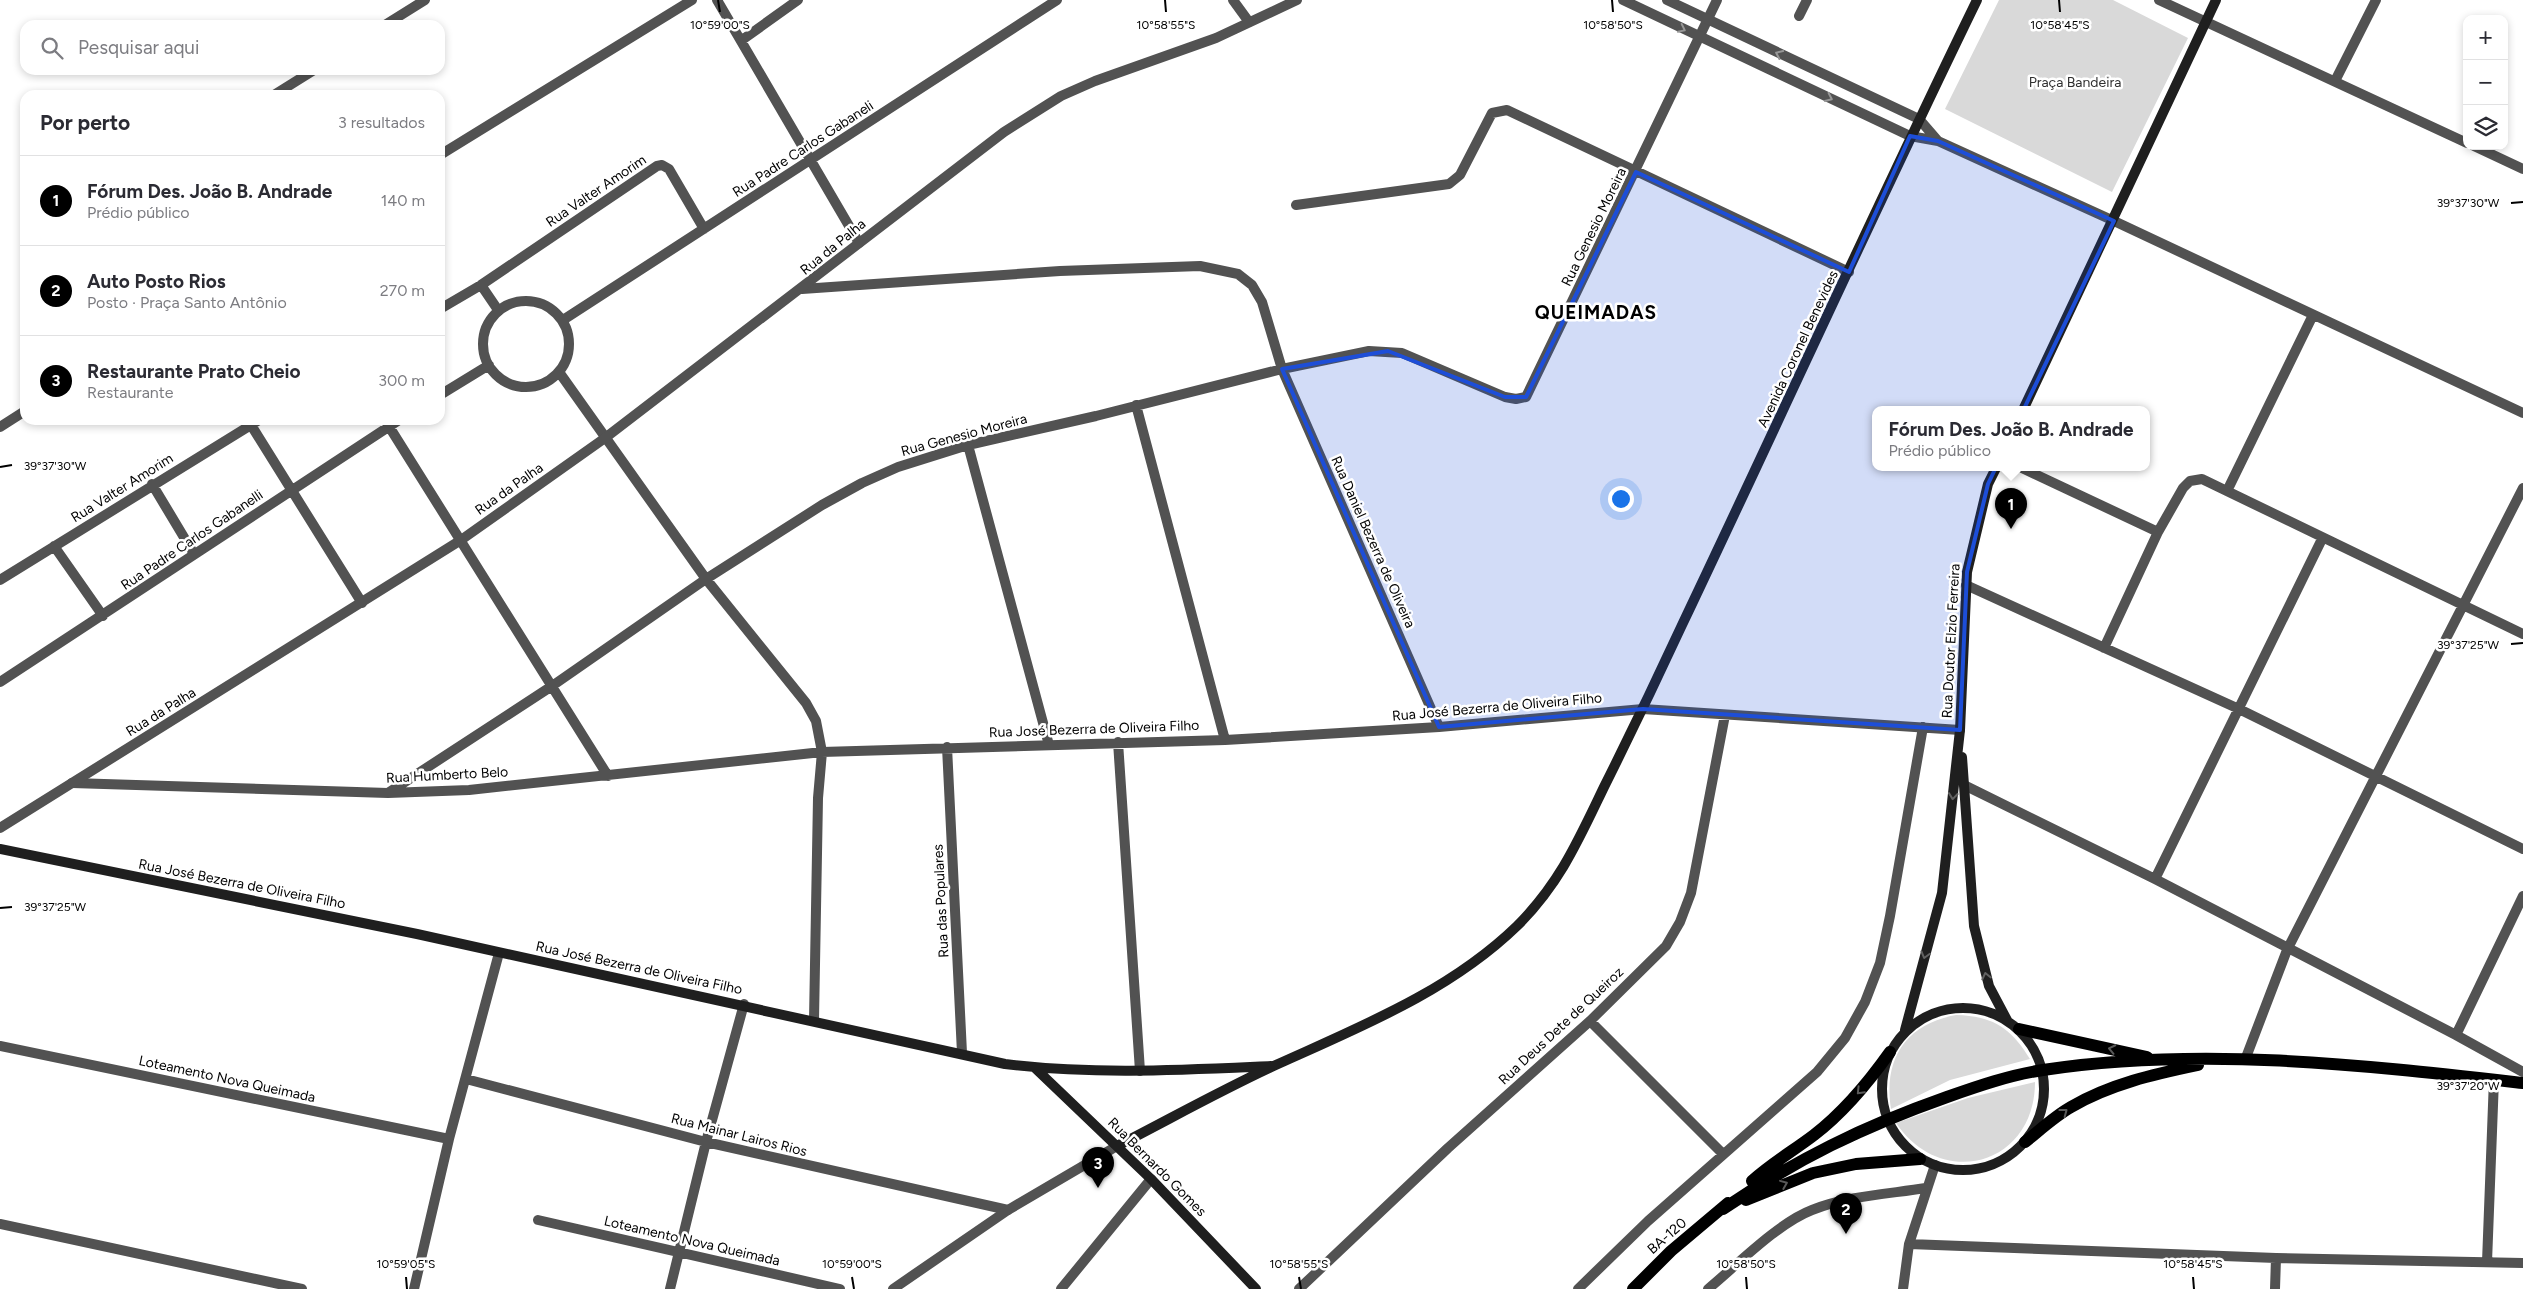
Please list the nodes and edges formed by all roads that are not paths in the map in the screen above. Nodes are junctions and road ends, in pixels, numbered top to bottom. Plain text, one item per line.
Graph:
1 (425, 0) edge
2 (692, 0) edge
3 (717, 0) edge
4 (798, 0) edge
5 (1057, 0) edge
6 (1233, 0) edge
7 (1297, 0) edge
8 (1623, 0) edge
9 (1667, 0) edge
10 (1717, 0) edge
11 (1807, 0) edge
12 (1977, 0) edge
13 (2159, 0) edge
14 (2216, 0) edge
15 (2376, 0) edge
16 (1799, 16) dead end
17 (393, 20) edge
18 (1708, 20) junction
19 (1249, 22) junction
20 (2205, 23) junction
21 (1699, 37) junction
22 (742, 40) junction
23 (306, 75) edge
24 (2334, 81) junction
25 (282, 90) edge
26 (1919, 119) junction
27 (1910, 136) junction
28 (1938, 141) junction
29 (2463, 141) edge
30 (2483, 150) edge
31 (445, 152) edge
32 (810, 161) junction
33 (2523, 169) edge
34 (1636, 172) junction
35 (1296, 205) dead end
36 (2114, 221) junction
37 (704, 229) junction
38 (859, 243) junction
39 (1849, 272) junction
40 (481, 285) junction
41 (802, 289) junction
42 (445, 306) edge
43 (498, 310) junction
44 (2314, 315) junction
45 (563, 320) junction
46 (489, 364) junction
47 (1282, 368) junction
48 (559, 372) junction
49 (445, 391) edge
50 (1136, 406) junction
51 (2025, 406) edge
52 (2523, 413) edge
53 (20, 415) edge
54 (250, 425) edge
55 (257, 425) edge
56 (384, 425) edge
57 (388, 425) edge
58 (0, 427) edge
59 (605, 438) junction
60 (968, 445) junction
61 (1994, 471) edge
62 (2028, 471) edge
63 (152, 484) junction
64 (2523, 488) edge
65 (293, 490) junction
66 (2227, 491) junction
67 (2158, 532) junction
68 (2322, 539) junction
69 (461, 540) junction
70 (54, 546) junction
71 (194, 554) junction
72 (706, 579) junction
73 (0, 580) edge
74 (1966, 585) junction
75 (362, 604) junction
76 (2463, 606) junction
77 (103, 616) junction
78 (2523, 634) edge
79 (2104, 648) junction
80 (0, 682) edge
81 (552, 686) junction
82 (1643, 709) junction
83 (2239, 709) junction
84 (1726, 714) junction
85 (1438, 727) junction
86 (1923, 727) junction
87 (1960, 730) junction
88 (1225, 740) junction
89 (1118, 742) junction
90 (1049, 745) junction
91 (947, 747) junction
92 (822, 752) junction
93 (608, 776) junction
94 (2375, 778) junction
95 (72, 783) junction
96 (1964, 786) junction
97 (388, 793) junction
98 (0, 828) edge
99 (0, 849) edge
100 (2523, 849) edge
101 (2155, 879) junction
102 (2523, 896) edge
103 (2288, 950) junction
104 (499, 952) junction
105 (744, 1004) junction
106 (814, 1020) junction
107 (2007, 1020) junction
108 (1590, 1021) junction
109 (2019, 1029) junction
110 (1905, 1030) junction
111 (2456, 1035) junction
112 (0, 1046) edge
113 (1890, 1052) junction
114 (962, 1053) junction
115 (2160, 1059) junction
116 (2223, 1059) junction
117 (2245, 1060) junction
118 (1276, 1065) junction
119 (1036, 1068) junction
120 (2042, 1070) junction
121 (1140, 1071) junction
122 (2523, 1072) edge
123 (466, 1079) junction
124 (2494, 1080) junction
125 (2523, 1083) edge
126 (1886, 1118) junction
127 (449, 1139) junction
128 (706, 1142) junction
129 (2025, 1142) junction
130 (1117, 1146) junction
131 (1723, 1154) junction
132 (1920, 1159) junction
133 (1935, 1165) junction
134 (1152, 1179) junction
135 (1926, 1188) junction
136 (1723, 1209) junction
137 (1008, 1210) junction
138 (538, 1220) dead end
139 (0, 1224) edge
140 (1910, 1244) junction
141 (679, 1252) junction
142 (2276, 1258) junction
143 (2487, 1262) junction
144 (2523, 1263) edge
145 (302, 1289) edge
146 (414, 1289) edge
147 (670, 1289) edge
148 (840, 1289) edge
149 (893, 1289) edge
150 (1061, 1289) edge
151 (1256, 1289) edge
152 (1299, 1289) edge
153 (1578, 1289) edge
154 (1633, 1289) edge
155 (1708, 1289) edge
156 (1903, 1289) edge
157 (2275, 1289) edge

1 - 17 street
2 - 31 street
3 - 22 street
4 - 22 street
5 - 32 street, Rua Padre Carlos Gabaneli
6 - 19 street
7 - 19 street, Rua da Palha
8 -> 21 street
9 - 18 street
10 - 18 street, Rua Genesio Moreira
11 - 16 street
12 - 26 main road, Avenida Coronel Benevides
13 - 20 street
14 - 20 main road
15 - 24 street
18 - 21 street, Rua Genesio Moreira
26 -> 18 street
19 - 38 street, Rua da Palha
20 - 24 street
20 - 36 main road
21 -> 27 street
21 - 34 street, Rua Genesio Moreira
22 - 32 street
23 - 25 street
24 - 29 street
26 - 27 main road, Avenida Coronel Benevides
26 - 28 street
27 - 28 street
27 - 39 main road, Avenida Coronel Benevides
28 - 36 street
30 - 33 street
32 - 37 street, Rua Padre Carlos Gabaneli
32 - 38 street
34 - 35 street
34 - 39 street
34 - 47 street, Rua Genesio Moreira
36 - 44 street
36 - 51 main road
37 - 40 street, Rua Valter Amorim
37 - 45 street, Rua Padre Carlos Gabaneli
38 - 41 street, Rua da Palha
39 - 82 main road, Avenida Coronel Benevides
40 - 42 street, Rua Valter Amorim
40 - 43 street
41 - 47 street
41 - 59 street, Rua da Palha
43 - 45 street
43 - 46 street
44 - 52 street
44 - 66 street
45 - 48 street
46 - 48 street
46 - 49 street
47 - 50 street, Rua Genesio Moreira
47 - 85 street, Rua Daniel Bezerra de Oliveira
48 - 59 street
50 - 60 street, Rua Genesio Moreira
50 - 88 street
53 - 58 street
54 - 63 street, Rua Valter Amorim
55 - 65 street
56 - 65 street, Rua Padre Carlos Gabanelli
57 - 69 street
59 - 69 street, Rua da Palha
59 - 72 street
60 - 72 street, Rua Genesio Moreira
60 - 90 street
61 - 74 main road, Rua Doutor Elzio Ferreira
62 - 67 street
63 - 70 street, Rua Valter Amorim
63 - 71 street
64 - 76 street
65 - 71 street, Rua Padre Carlos Gabanelli
65 - 75 street
66 - 67 street
66 - 68 street
67 - 79 street
68 - 76 street
68 - 83 street
69 - 75 street, Rua da Palha
69 - 81 street
70 - 73 street, Rua Valter Amorim
70 - 77 street
71 - 77 street, Rua Padre Carlos Gabanelli
72 - 81 street
72 - 92 street
74 - 79 street
74 - 87 main road, Rua Doutor Elzio Ferreira
75 - 95 street, Rua da Palha
76 - 78 street
76 - 94 street
77 - 80 street, Rua Padre Carlos Gabanelli
79 - 83 street
81 - 93 street
81 - 97 street
82 - 84 street
82 - 85 street, Rua José Bezerra de Oliveira Filho
82 - 118 main road, Rua José Bezerra de Oliveira Filho
83 - 94 street
83 - 101 street
84 - 86 street
84 - 108 street, Rua Deus Dete de Queiroz
85 - 88 street, Rua José Bezerra de Oliveira Filho
86 - 87 street
86 - 131 street
87 - 96 main road
87 -> 110 main road
88 - 89 street, Rua José Bezerra de Oliveira Filho
89 - 90 street, Rua José Bezerra de Oliveira Filho
89 - 121 street
90 - 91 street, Rua José Bezerra de Oliveira Filho
91 - 92 street, Rua José Bezerra de Oliveira Filho
91 - 114 street, Rua das Populares
92 - 93 street, Rua Humberto Belo
92 - 106 street
93 - 97 street, Rua Humberto Belo
94 - 100 street
94 - 103 street
95 - 97 street, Rua Humberto Belo
95 - 98 street, Rua da Palha
96 - 101 street
107 -> 96 main road
99 - 104 main road, Rua José Bezerra de Oliveira Filho
101 - 103 street
102 - 111 street
103 - 111 street
103 - 117 street
104 - 105 main road, Rua José Bezerra de Oliveira Filho
104 - 123 street
105 - 106 main road, Rua José Bezerra de Oliveira Filho
105 - 128 street
106 - 114 main road, Rua José Bezerra de Oliveira Filho
107 - 109 main road
107 - 110 main road
108 - 131 street
108 - 152 street, Rua Deus Dete de Queiroz
115 -> 109 main road
109 - 120 main road
110 - 113 main road
111 - 122 street
112 - 127 street, Loteamento Nova Queimada
113 - 126 main road
113 -> 136 main road
114 - 119 main road, Rua José Bezerra de Oliveira Filho
115 - 116 main road, BA-120
115 - 120 main road, BA-120
116 - 117 main road, BA-120
129 -> 116 main road
117 - 124 main road, BA-120
118 - 121 main road, Rua José Bezerra de Oliveira Filho
118 - 130 main road, Rua José Bezerra de Oliveira Filho
119 - 121 main road, Rua José Bezerra de Oliveira Filho
119 - 130 main road, Rua Bernardo Gomes
120 - 126 main road, BA-120
120 - 129 main road
123 - 127 street
123 - 128 street, Rua Mainar Lairos Rios
124 - 125 main road, BA-120
124 - 143 street
126 - 132 main road
126 - 136 main road, BA-120
127 - 146 street
128 - 137 street, Rua Mainar Lairos Rios
128 - 141 street
129 - 133 main road
130 - 134 main road, Rua Bernardo Gomes
130 - 137 street
131 - 153 street
132 - 133 main road
136 -> 132 main road
133 - 135 street
134 - 150 street
134 - 151 main road, Rua Bernardo Gomes
135 - 140 street
135 - 155 street
136 - 154 main road, BA-120 / BA-120
137 - 149 street
138 - 141 street, Loteamento Nova Queimada
139 - 145 street
140 - 142 street
140 - 156 street
141 - 147 street
141 - 148 street, Loteamento Nova Queimada
142 - 143 street
142 - 157 street
143 - 144 street

